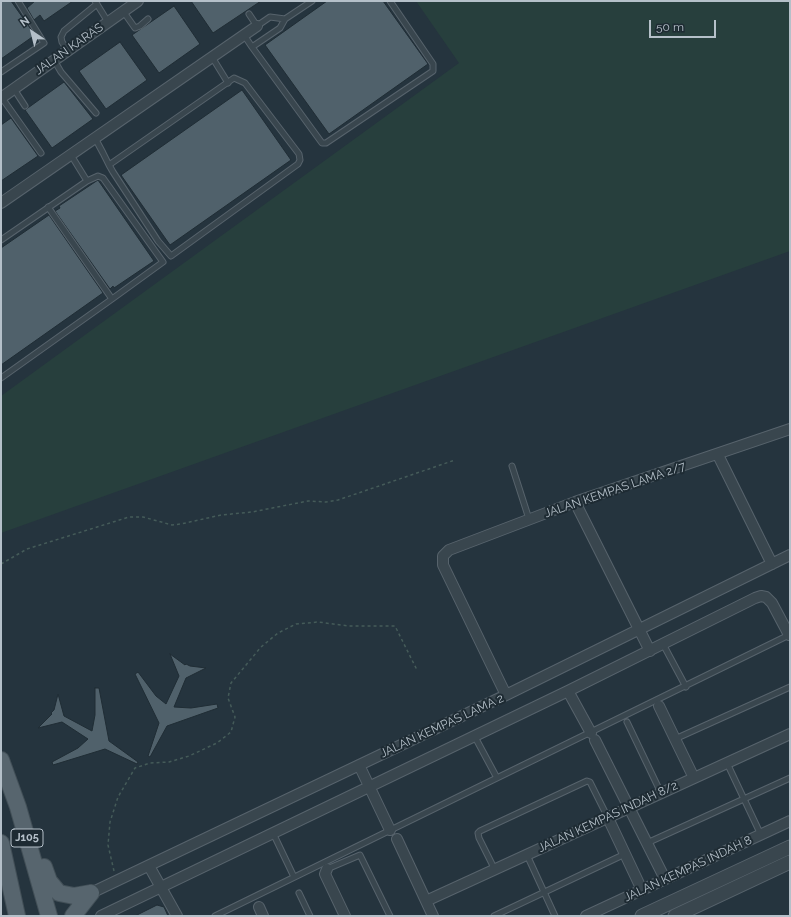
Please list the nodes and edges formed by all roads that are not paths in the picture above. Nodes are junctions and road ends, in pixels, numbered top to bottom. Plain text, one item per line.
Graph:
1 (18, 1) edge
2 (138, 1) edge
3 (312, 1) edge
4 (390, 1) edge
5 (96, 3) edge
6 (123, 11) junction
7 (249, 14) dead end
8 (148, 19) dead end
9 (285, 19) junction
10 (108, 22) junction
11 (257, 26) junction
12 (244, 35) junction
13 (252, 47) junction
14 (68, 51) junction
15 (212, 57) junction
16 (54, 60) junction
17 (1, 72) edge
18 (228, 83) junction
19 (14, 89) junction
20 (1, 98) edge
21 (25, 106) dead end
22 (96, 113) dead end
23 (95, 138) junction
24 (41, 153) dead end
25 (71, 155) junction
26 (109, 165) junction
27 (87, 181) junction
28 (1, 203) edge
29 (48, 207) junction
30 (1, 240) edge
31 (171, 256) junction
32 (163, 262) junction
33 (112, 299) junction
34 (1, 378) edge
35 (790, 429) edge
36 (718, 455) junction
37 (512, 466) dead end
38 (575, 502) junction
39 (529, 519) junction
40 (790, 555) edge
41 (772, 564) junction
42 (639, 629) junction
43 (789, 635) edge
44 (663, 644) junction
45 (650, 651) junction
46 (686, 686) junction
47 (790, 687) edge
48 (568, 691) junction
49 (506, 695) junction
50 (659, 706) dead end
51 (627, 722) dead end
52 (790, 734) edge
53 (475, 736) junction
54 (593, 736) junction
55 (675, 739) junction
56 (1, 760) edge
57 (728, 762) junction
58 (359, 765) junction
59 (497, 778) junction
60 (694, 778) junction
61 (790, 778) edge
62 (369, 787) junction
63 (661, 793) junction
64 (744, 799) junction
65 (18, 807) junction
66 (629, 808) junction
67 (608, 818) junction
68 (790, 821) edge
69 (273, 833) junction
70 (394, 834) junction
71 (761, 834) junction
72 (1, 843) edge
73 (647, 843) junction
74 (790, 847) edge
75 (625, 854) junction
76 (527, 855) junction
77 (790, 862) edge
78 (149, 866) junction
79 (327, 868) joint
80 (495, 870) junction
81 (294, 877) junction
82 (664, 879) junction
83 (162, 888) junction
84 (642, 890) junction
85 (91, 892) junction
86 (544, 892) junction
87 (299, 893) dead end
88 (676, 900) junction
89 (426, 901) junction
90 (680, 915) edge
91 (17, 916) edge
92 (49, 916) edge
93 (73, 916) edge
94 (101, 916) edge
95 (177, 916) edge
96 (215, 916) edge
97 (310, 916) edge
98 (345, 916) edge
99 (390, 916) edge
100 (433, 916) edge
101 (494, 916) edge
102 (555, 916) edge
103 (586, 916) edge
104 (642, 916) edge

1 - 17 lane
2 - 6 street, JALAN KARAS
3 - 9 lane
4 - 13 lane
5 - 10 lane
5 - 14 lane
6 - 8 lane
6 - 10 street, JALAN KARAS
7 - 11 lane
9 - 11 lane
9 - 13 lane
10 - 14 street, JALAN KARAS
11 - 12 street
12 - 13 lane
12 - 15 street
14 - 16 street, JALAN KARAS
15 - 18 lane
15 - 23 street
16 - 19 street, JALAN KARAS
16 - 22 lane
18 - 26 lane
18 - 31 lane
19 - 20 street, JALAN KARAS
19 - 21 lane
20 - 24 lane
23 - 25 street
23 - 26 lane
25 - 27 lane
25 - 28 street
26 - 31 lane
27 - 29 lane
27 - 32 lane
29 - 30 lane
29 - 33 lane
31 - 32 lane
32 - 33 lane
33 - 34 lane
35 - 36 street, JALAN KEMPAS LAMA 2/7
36 - 38 street, JALAN KEMPAS LAMA 2/7
36 - 41 street
37 - 39 lane
38 - 39 street, JALAN KEMPAS LAMA 2/7
38 - 42 street
39 - 49 street, JALAN KEMPAS LAMA 2/7
40 - 41 street, JALAN KEMPAS LAMA 2
41 - 42 street, JALAN KEMPAS LAMA 2
42 - 45 street
42 - 49 street, JALAN KEMPAS LAMA 2
43 - 44 street
43 - 46 lane
44 - 45 street
44 - 46 lane
45 - 48 street
46 - 54 lane
47 - 55 lane
48 - 53 street
48 - 54 street
49 - 58 street, JALAN KEMPAS LAMA 2
50 - 55 street
51 - 63 lane
52 - 57 street, JALAN KEMPAS INDAH 8/2
53 - 59 lane
53 - 62 street
54 - 59 lane
54 - 66 street
55 - 60 street
56 - 65 main road, J105
57 - 60 street, JALAN KEMPAS INDAH 8/2
57 - 64 lane
58 - 62 street
58 - 78 street, JALAN KEMPAS LAMA 2
59 - 70 lane
60 - 63 street, JALAN KEMPAS INDAH 8/2
61 - 64 lane
62 - 69 street
62 - 70 street
63 - 66 street, JALAN KEMPAS INDAH 8/2
64 - 71 lane
64 - 73 lane
65 - 85 main road
65 - 92 main road, J105
66 - 67 street, JALAN KEMPAS INDAH 8/2
66 - 73 street
67 - 75 street
67 - 76 street, JALAN KEMPAS INDAH 8/2
67 - 80 lane
68 - 71 street, JALAN KEMPAS INDAH 8
69 - 81 lane
69 - 83 street
70 - 81 lane
70 - 89 street
71 - 82 street, JALAN KEMPAS INDAH 8
72 - 91 main road, J105
73 - 82 street
74 - 88 street
75 - 84 street
75 - 86 lane
76 - 80 street, JALAN KEMPAS INDAH 8/2
76 - 86 lane
77 - 90 street
78 - 83 street
78 - 85 street, JALAN KEMPAS LAMA 2
79 - 98 street
79 - 99 lane
80 - 89 street, JALAN KEMPAS INDAH 8/2
81 - 96 lane
82 - 84 street, JALAN KEMPAS INDAH 8
83 - 94 street
83 - 95 street
84 - 103 street, JALAN KEMPAS INDAH 8
85 - 93 main road
86 - 101 lane
86 - 102 lane
87 - 97 lane
88 - 90 street
88 - 104 street
89 - 100 street

